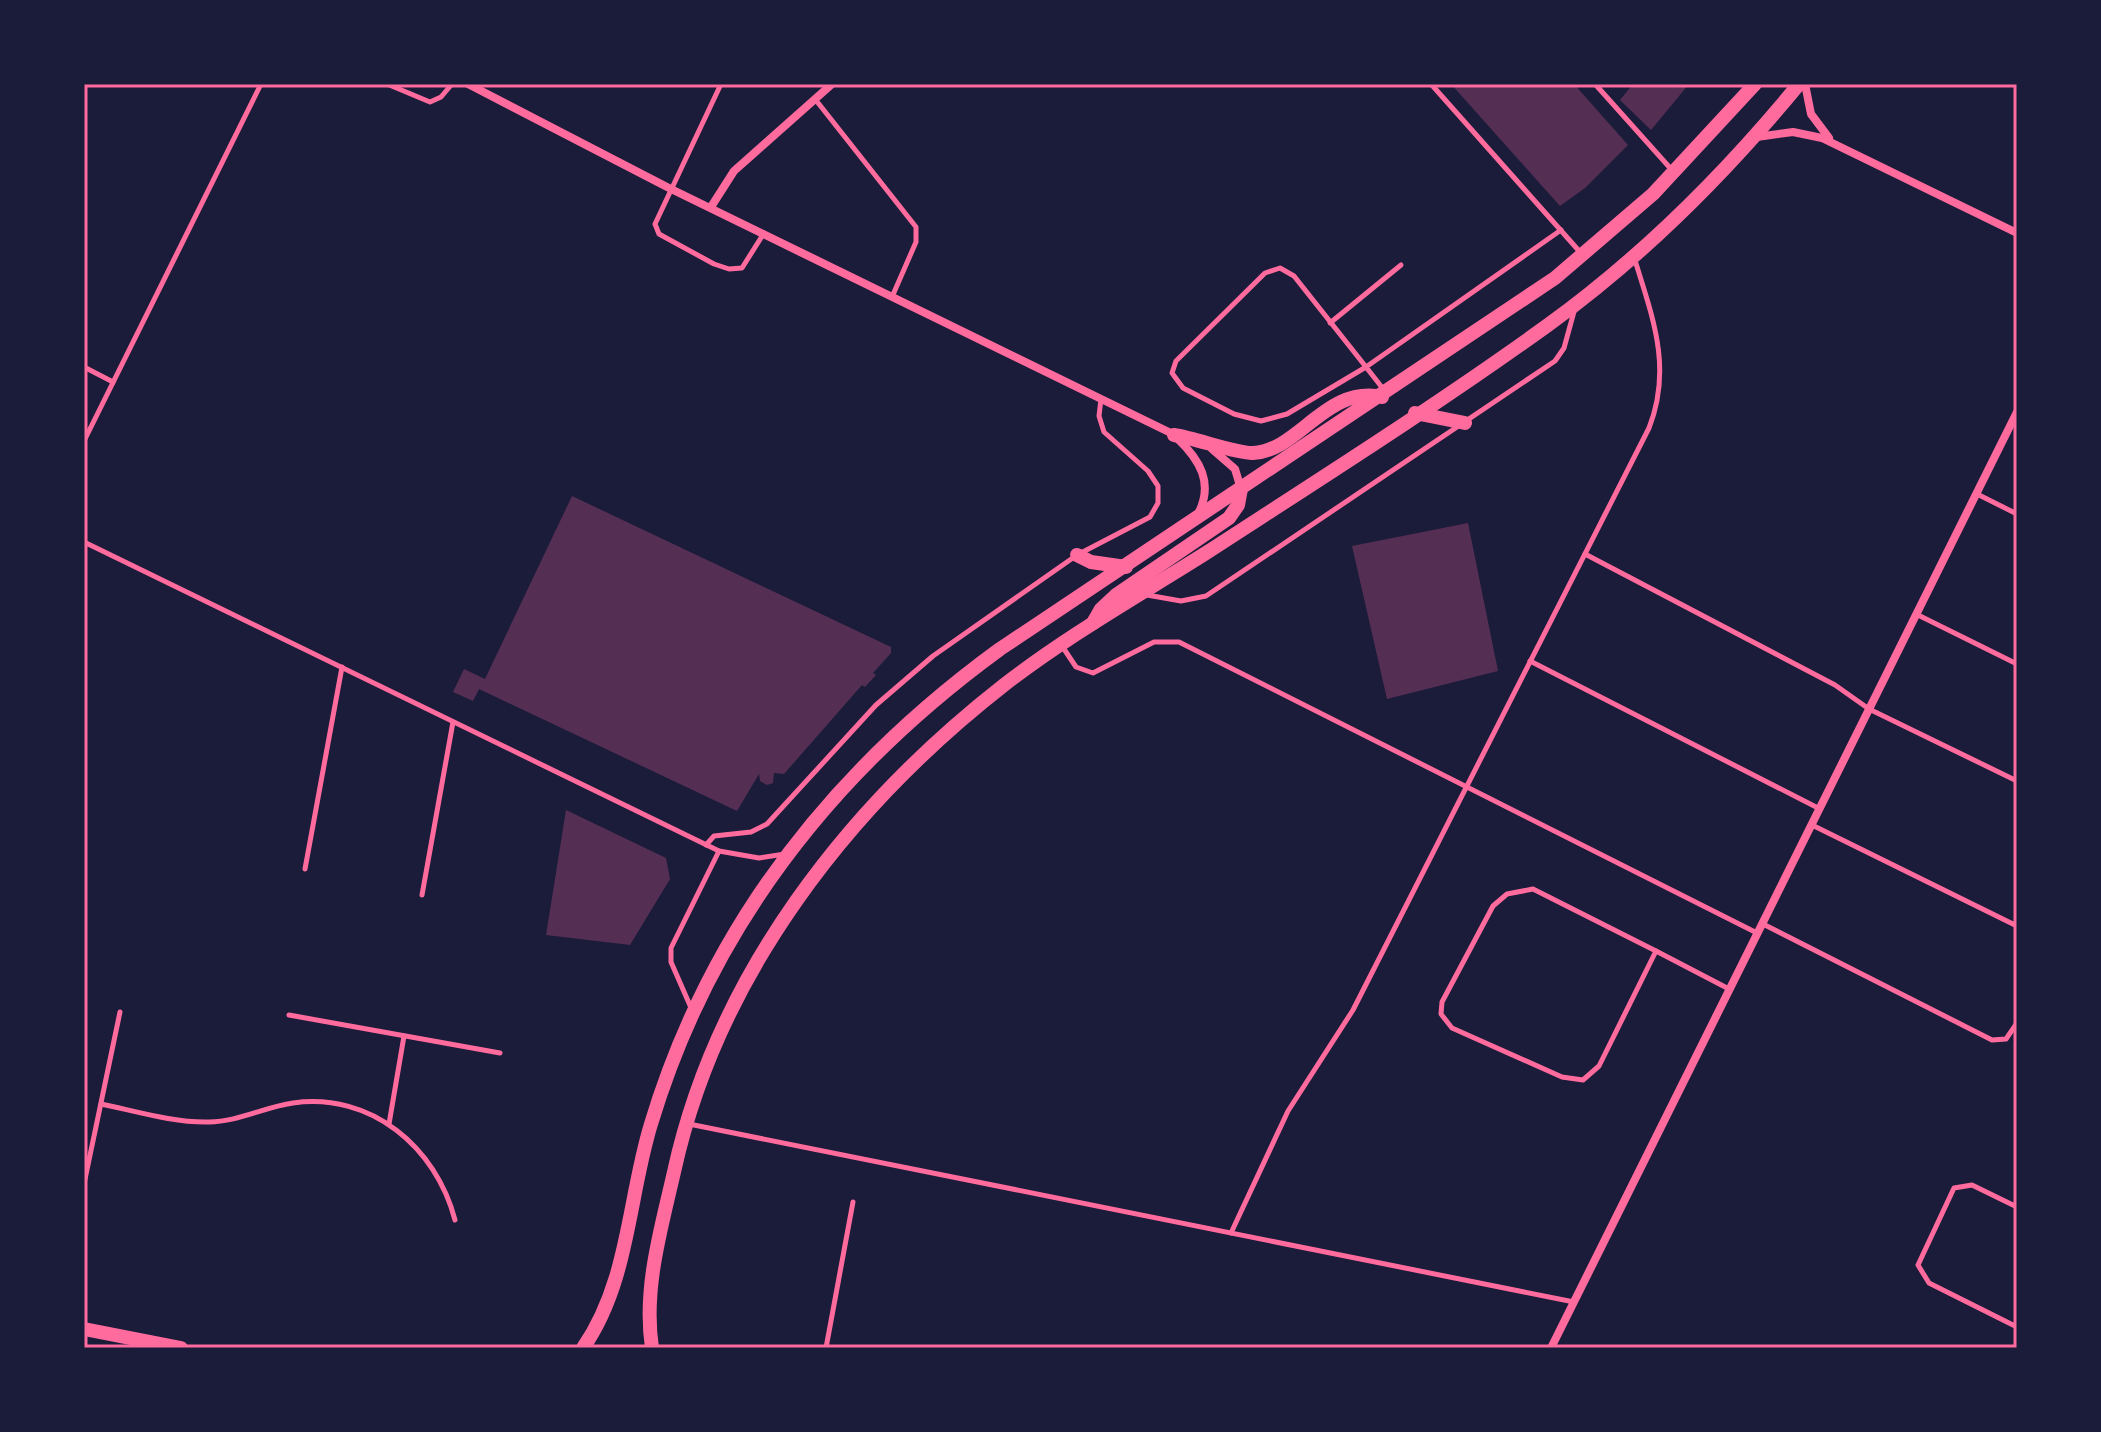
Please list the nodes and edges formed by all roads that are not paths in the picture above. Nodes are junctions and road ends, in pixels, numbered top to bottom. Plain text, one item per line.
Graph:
1 (261, 84) edge
2 (387, 84) edge
3 (452, 84) edge
4 (468, 84) edge
5 (721, 84) edge
6 (832, 84) edge
7 (1431, 84) edge
8 (1595, 84) edge
9 (1755, 84) edge
10 (1802, 84) edge
11 (815, 99) junction
12 (1751, 139) junction
13 (1835, 144) junction
14 (1675, 173) junction
15 (669, 188) junction
16 (711, 207) junction
17 (1561, 230) junction
18 (764, 233) junction
19 (2017, 233) edge
20 (1583, 255) junction
21 (1633, 256) junction
22 (1401, 265) dead end
23 (892, 297) junction
24 (1576, 304) junction
25 (1330, 323) junction
26 (84, 367) edge
27 (1366, 367) junction
28 (113, 382) junction
29 (1384, 395) junction
30 (1101, 399) junction
31 (2017, 412) edge
32 (1415, 413) junction
33 (1465, 423) junction
34 (1174, 435) junction
35 (84, 441) edge
36 (1241, 489) junction
37 (1976, 494) junction
38 (2017, 514) edge
39 (1194, 520) junction
40 (84, 542) edge
41 (1585, 554) junction
42 (1077, 555) junction
43 (1126, 567) junction
44 (1142, 594) junction
45 (1916, 614) junction
46 (1091, 627) junction
47 (1061, 645) junction
48 (1530, 661) junction
49 (2017, 664) edge
50 (342, 667) junction
51 (1869, 709) junction
52 (453, 722) junction
53 (2017, 781) edge
54 (1466, 787) junction
55 (1820, 809) junction
56 (1812, 825) junction
57 (706, 845) junction
58 (719, 851) junction
59 (785, 853) junction
60 (305, 869) dead end
61 (422, 895) dead end
62 (2017, 926) edge
63 (1761, 929) junction
64 (1656, 951) junction
65 (1730, 990) junction
66 (120, 1012) dead end
67 (694, 1014) junction
68 (289, 1015) dead end
69 (2017, 1023) edge
70 (404, 1036) junction
71 (500, 1053) dead end
72 (101, 1104) junction
73 (687, 1123) junction
74 (389, 1124) junction
75 (84, 1184) edge
76 (853, 1202) dead end
77 (2017, 1207) edge
78 (455, 1220) dead end
79 (1231, 1233) junction
80 (1575, 1302) junction
81 (2017, 1327) edge
82 (86, 1328) edge
83 (181, 1348) edge
84 (583, 1348) edge
85 (652, 1348) edge
86 (826, 1348) edge
87 (1551, 1348) edge

1 - 28 lane
2 - 3 lane
4 - 15 street
5 - 15 lane
6 - 11 street
7 - 17 lane
8 - 14 lane
9 - 14 street
10 - 12 street
10 - 13 street
11 - 16 street
11 - 23 lane
12 - 13 street
12 - 21 street
13 - 19 street
14 - 20 street
15 - 16 street
15 - 18 lane
16 - 18 street
17 - 20 lane
17 - 27 lane
18 - 23 street
20 - 29 street
21 - 24 street
21 - 41 lane
22 - 25 lane
23 - 30 street
24 - 32 street
24 - 33 lane
25 - 27 lane
25 - 27 lane
26 - 28 lane
27 - 29 lane
28 - 35 lane
29 - 34 street
29 - 36 street
30 - 34 street
30 - 42 lane
31 - 37 street
32 - 33 street
32 - 44 street
33 - 44 lane
34 - 36 street
34 - 39 street
36 - 39 street
36 - 46 street
37 - 38 lane
37 - 45 street
39 - 43 street
40 - 50 lane
41 - 48 lane
41 - 51 lane
42 - 43 street
42 - 57 lane
43 - 59 street
44 - 46 street
45 - 49 lane
45 - 51 street
46 - 47 street
47 - 54 lane
47 - 73 street
48 - 54 lane
48 - 55 lane
50 - 52 lane
50 - 60 lane
51 - 53 lane
51 - 55 street
52 - 57 lane
52 - 61 lane
54 - 63 lane
54 - 79 lane
55 - 56 street
56 - 62 lane
56 - 63 street
57 - 58 lane
58 - 59 lane
58 - 67 lane
59 - 67 street
63 - 65 street
63 - 69 lane
64 - 64 lane
64 - 65 lane
65 - 80 street
66 - 72 lane
67 - 84 street
68 - 70 lane
70 - 71 lane
70 - 74 lane
72 - 74 lane
72 - 75 lane
73 - 79 lane
73 - 85 street
74 - 78 lane
76 - 86 lane
77 - 81 lane
79 - 80 lane
80 - 87 street
82 - 83 street

